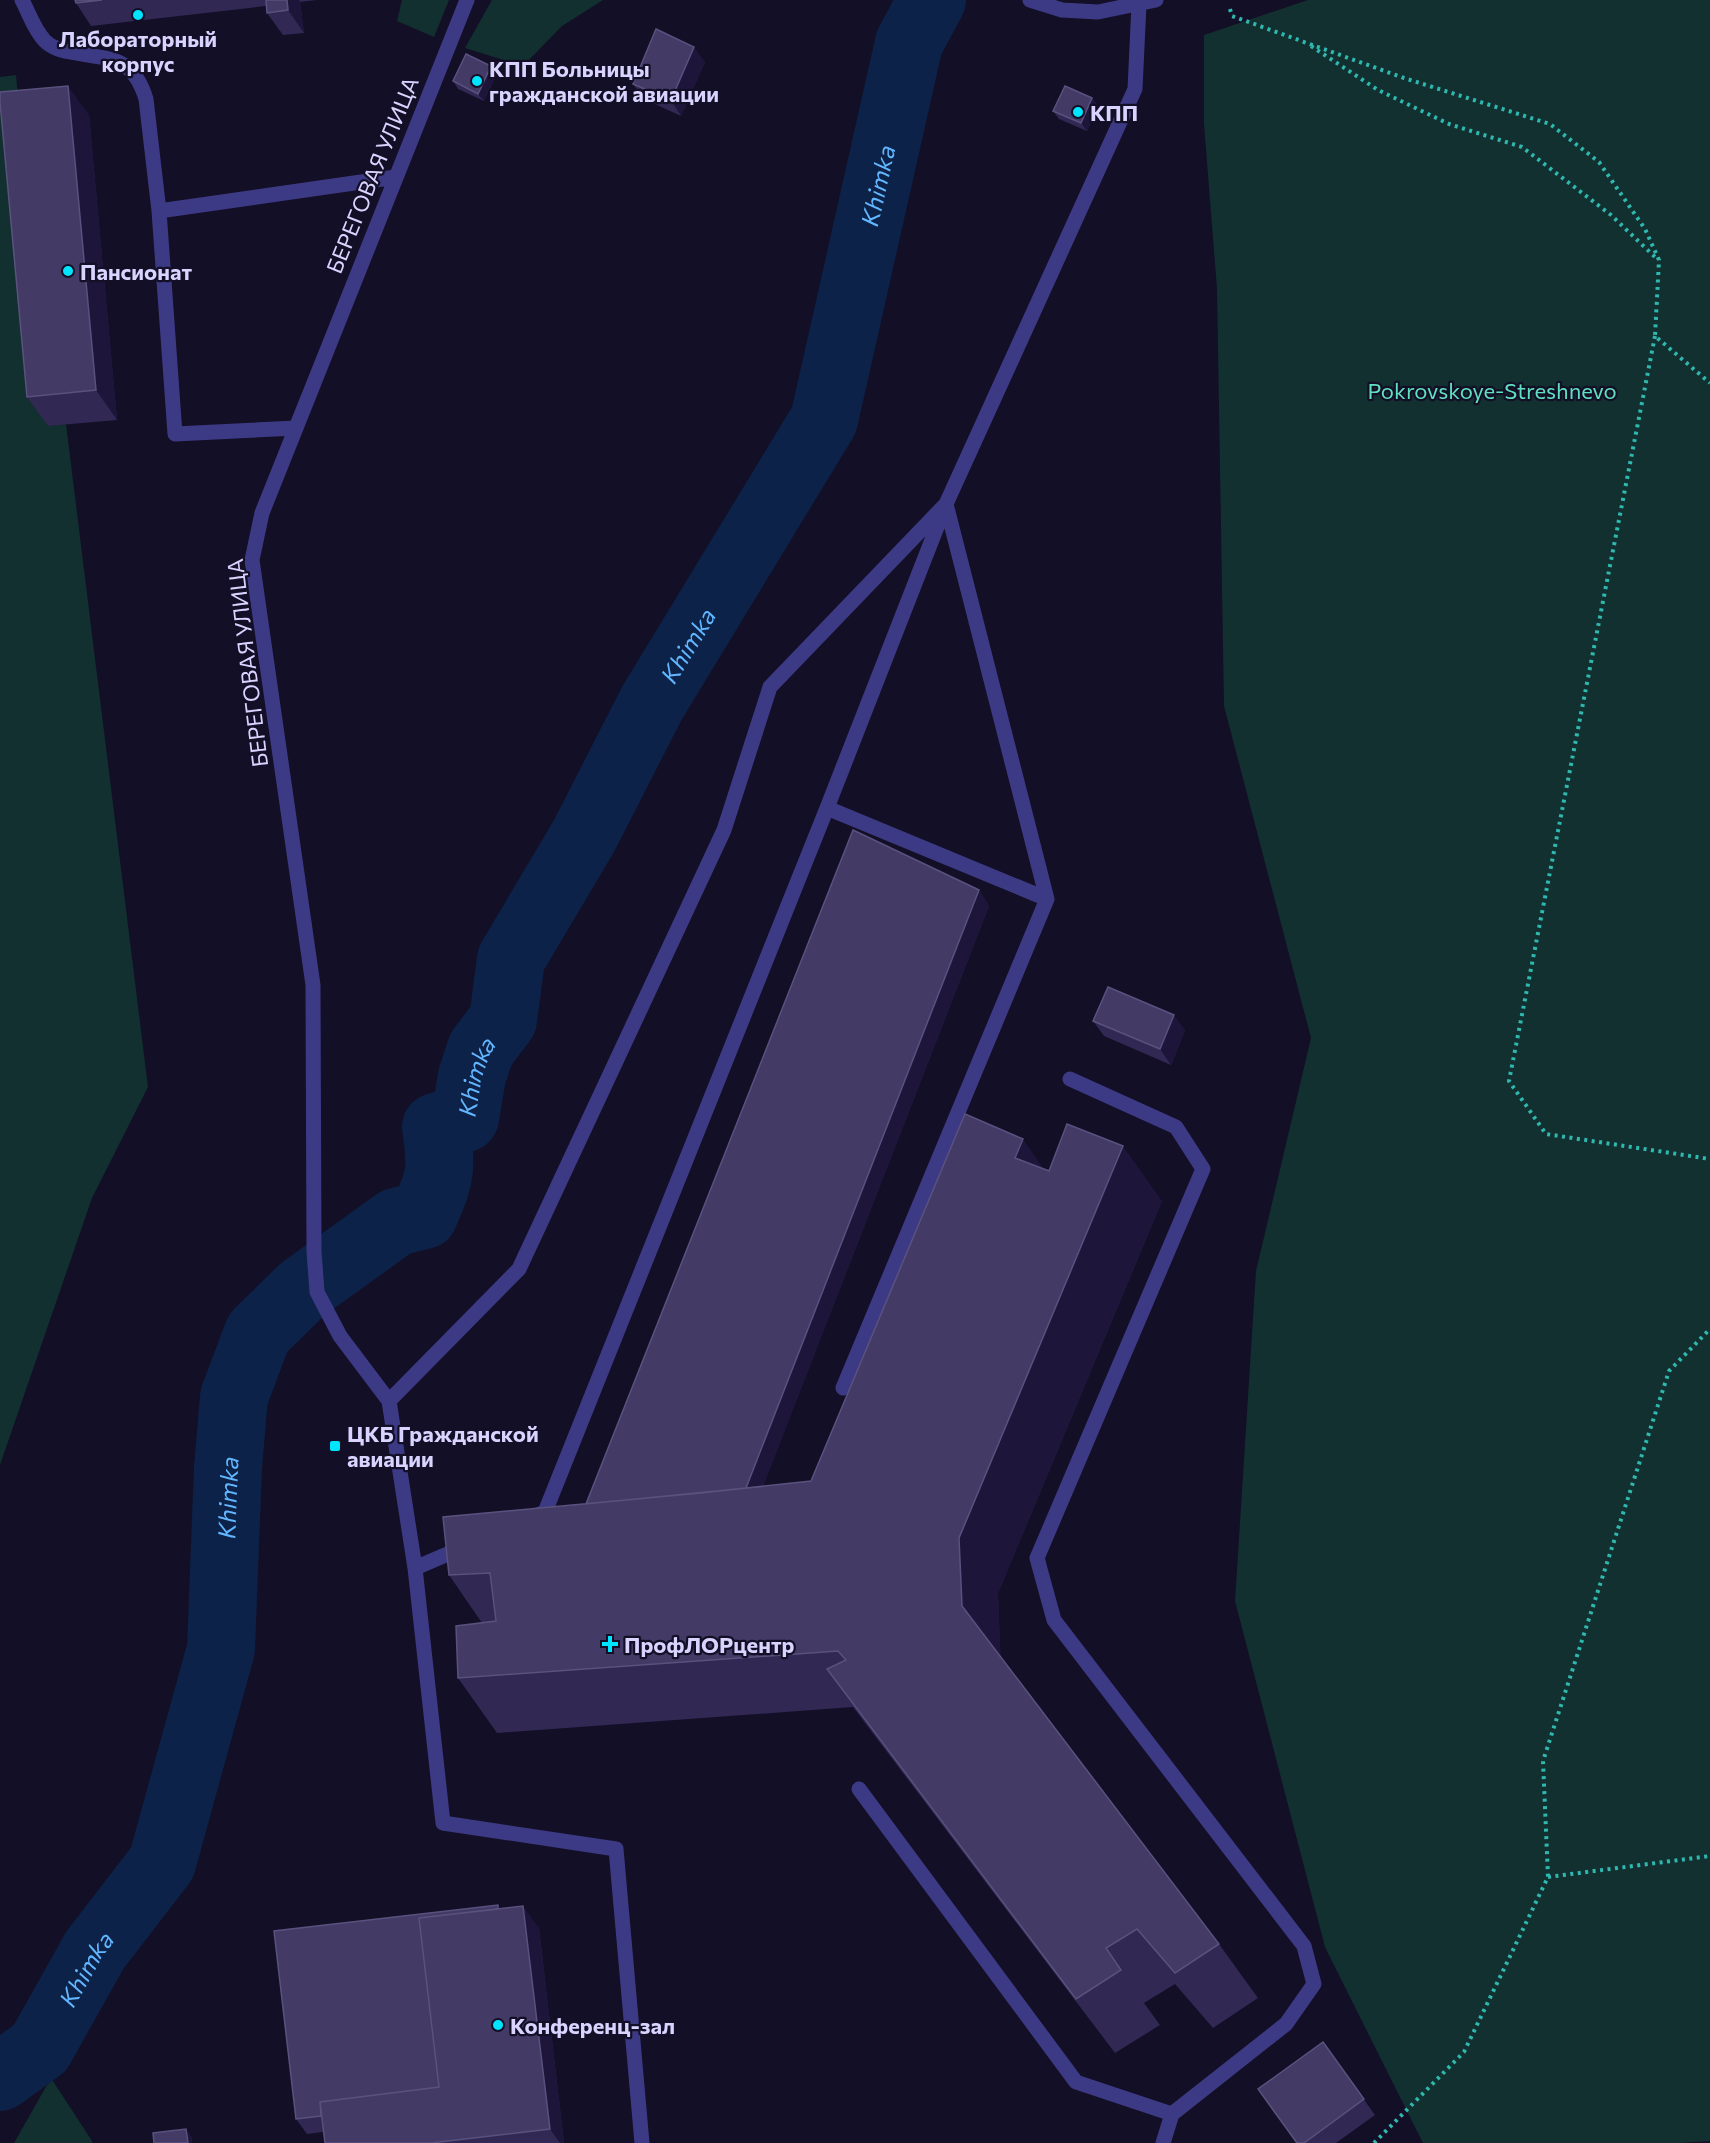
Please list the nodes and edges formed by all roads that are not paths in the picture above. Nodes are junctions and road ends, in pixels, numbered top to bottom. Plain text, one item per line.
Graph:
1 (22, 0) edge
2 (467, 0) edge
3 (1030, 0) edge
4 (1156, 0) edge
5 (1138, 4) junction
6 (396, 177) junction
7 (159, 211) junction
8 (296, 428) junction
9 (946, 504) junction
10 (827, 808) junction
11 (1047, 899) junction
12 (1070, 1079) dead end
13 (843, 1388) dead end
14 (389, 1401) junction
15 (513, 1526) edge
16 (480, 1540) edge
17 (415, 1568) junction
18 (859, 1789) dead end
19 (1172, 2114) junction
20 (642, 2143) edge
21 (1163, 2143) edge

1 - 7 street
2 - 6 street, БЕРЕГОВАЯ УЛИЦА
3 - 5 street
4 - 5 street
5 - 9 street
6 - 7 street
6 - 8 street, БЕРЕГОВАЯ УЛИЦА
7 - 8 street
8 - 14 street, БЕРЕГОВАЯ УЛИЦА
9 - 10 street
9 - 11 street
9 - 14 street
10 - 11 street
10 - 15 street
11 - 13 street
12 - 19 street
14 - 17 street
16 - 17 street
17 - 20 street
18 - 19 street
19 - 21 street

